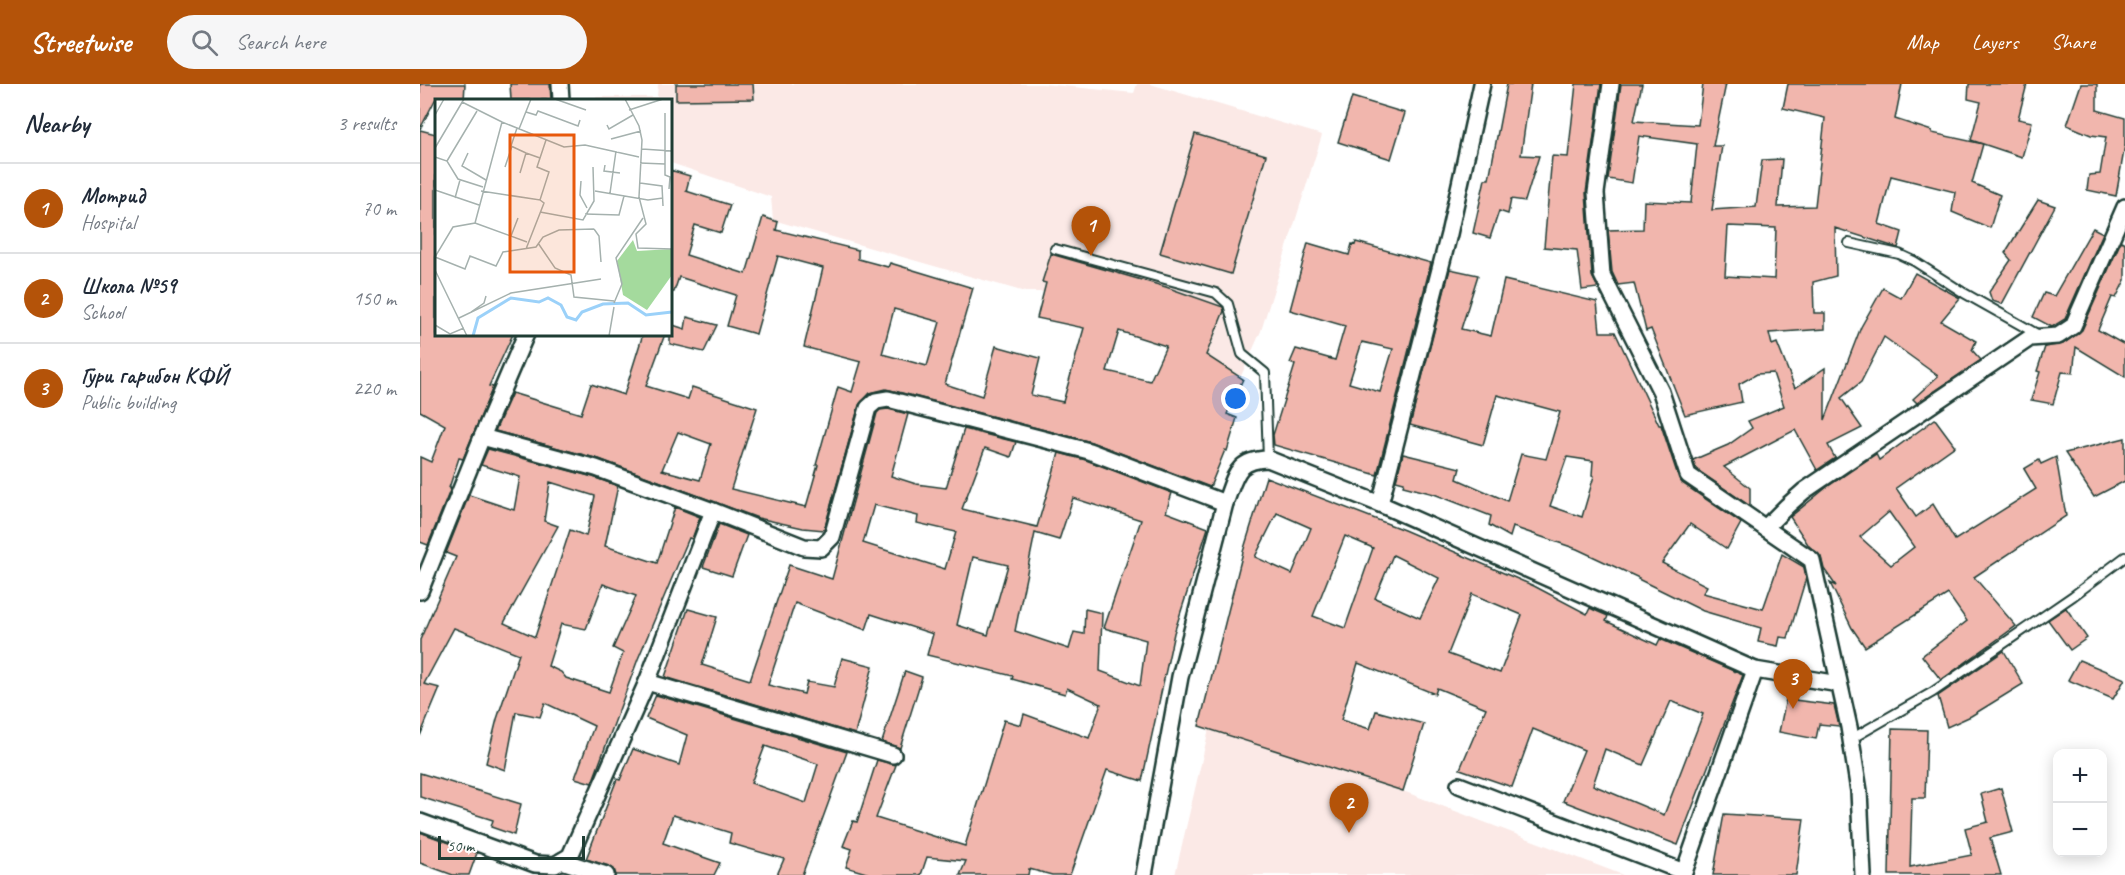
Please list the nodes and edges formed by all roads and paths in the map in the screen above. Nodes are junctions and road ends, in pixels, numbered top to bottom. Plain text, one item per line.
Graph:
1 (560, 84) edge
2 (1482, 84) edge
3 (1611, 84) edge
4 (561, 99) edge
5 (2125, 207) edge
6 (1850, 243) dead end
7 (1055, 249) dead end
8 (525, 336) edge
9 (2041, 337) junction
10 (482, 436) junction
11 (1268, 459) junction
12 (1225, 504) junction
13 (1380, 504) junction
14 (713, 511) junction
15 (1765, 528) junction
16 (2125, 557) edge
17 (420, 591) edge
18 (1755, 670) junction
19 (647, 682) junction
20 (1839, 684) junction
21 (1851, 739) junction
22 (893, 755) dead end
23 (1459, 785) dead end
24 (420, 822) edge
25 (562, 861) junction
26 (1684, 873) edge
27 (606, 875) edge
28 (1144, 875) edge
29 (1863, 875) edge

1 - 4 street
2 - 13 street
3 - 15 street
5 - 9 street
6 - 9 lane
7 - 11 lane
8 - 10 street
9 - 15 street
10 - 14 street
10 - 17 street
11 - 12 street
11 - 13 street
12 - 14 street
12 - 28 street
13 - 18 street
14 - 19 street
15 - 20 street
16 - 21 lane
18 - 20 street
18 - 26 street
19 - 22 street
19 - 25 street
20 - 21 street
21 - 29 street
23 - 26 street
24 - 25 street
25 - 27 street

